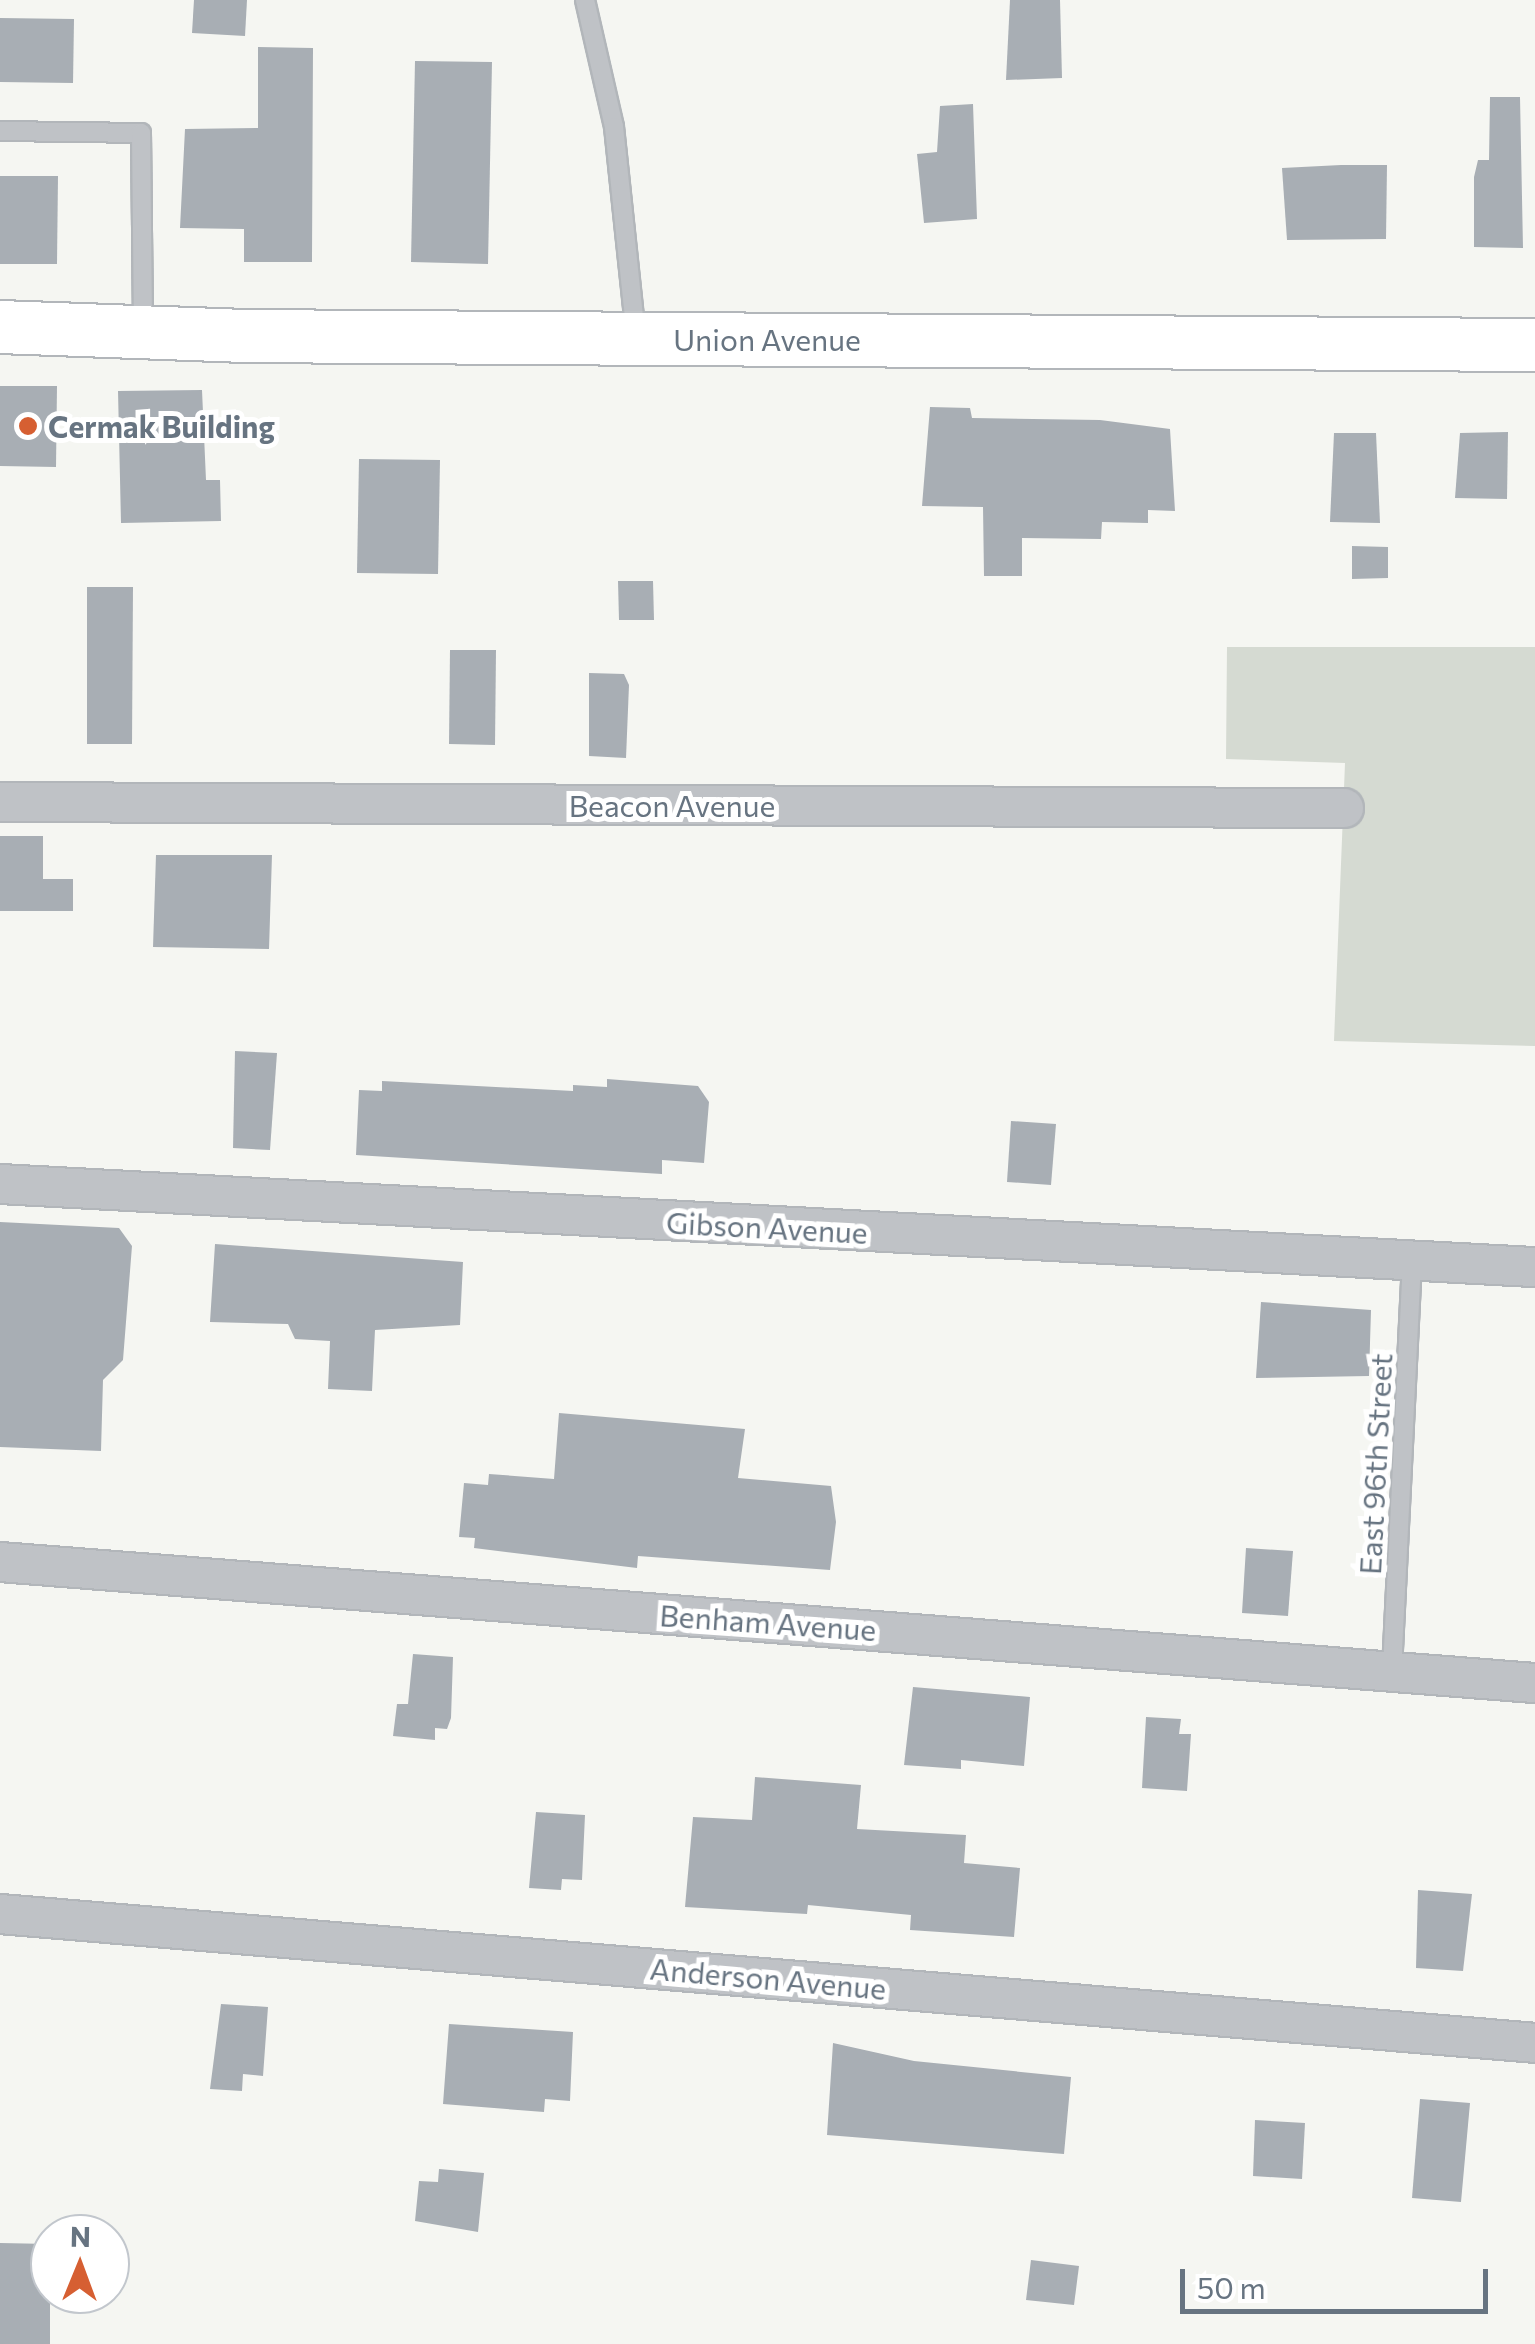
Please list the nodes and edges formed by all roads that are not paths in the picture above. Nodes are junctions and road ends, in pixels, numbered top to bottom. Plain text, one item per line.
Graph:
1 (584, 0) edge
2 (0, 131) edge
3 (0, 327) edge
4 (143, 329) junction
5 (636, 338) junction
6 (1535, 345) edge
7 (0, 802) edge
8 (1344, 808) dead end
9 (0, 1184) edge
10 (1412, 1261) junction
11 (1535, 1267) edge
12 (0, 1562) edge
13 (1392, 1670) junction
14 (1535, 1683) edge
15 (0, 1914) edge
16 (1535, 2043) edge

1 - 5 lane
2 - 4 lane
3 - 4 main road, Union Avenue
4 - 5 main road, Union Avenue
5 - 6 main road, Union Avenue
7 - 8 street, Beacon Avenue
9 - 10 street, Gibson Avenue
10 - 11 street, Gibson Avenue
10 - 13 lane, East 96th Street
12 - 13 street, Benham Avenue
13 - 14 street, Benham Avenue
15 - 16 street, Anderson Avenue

